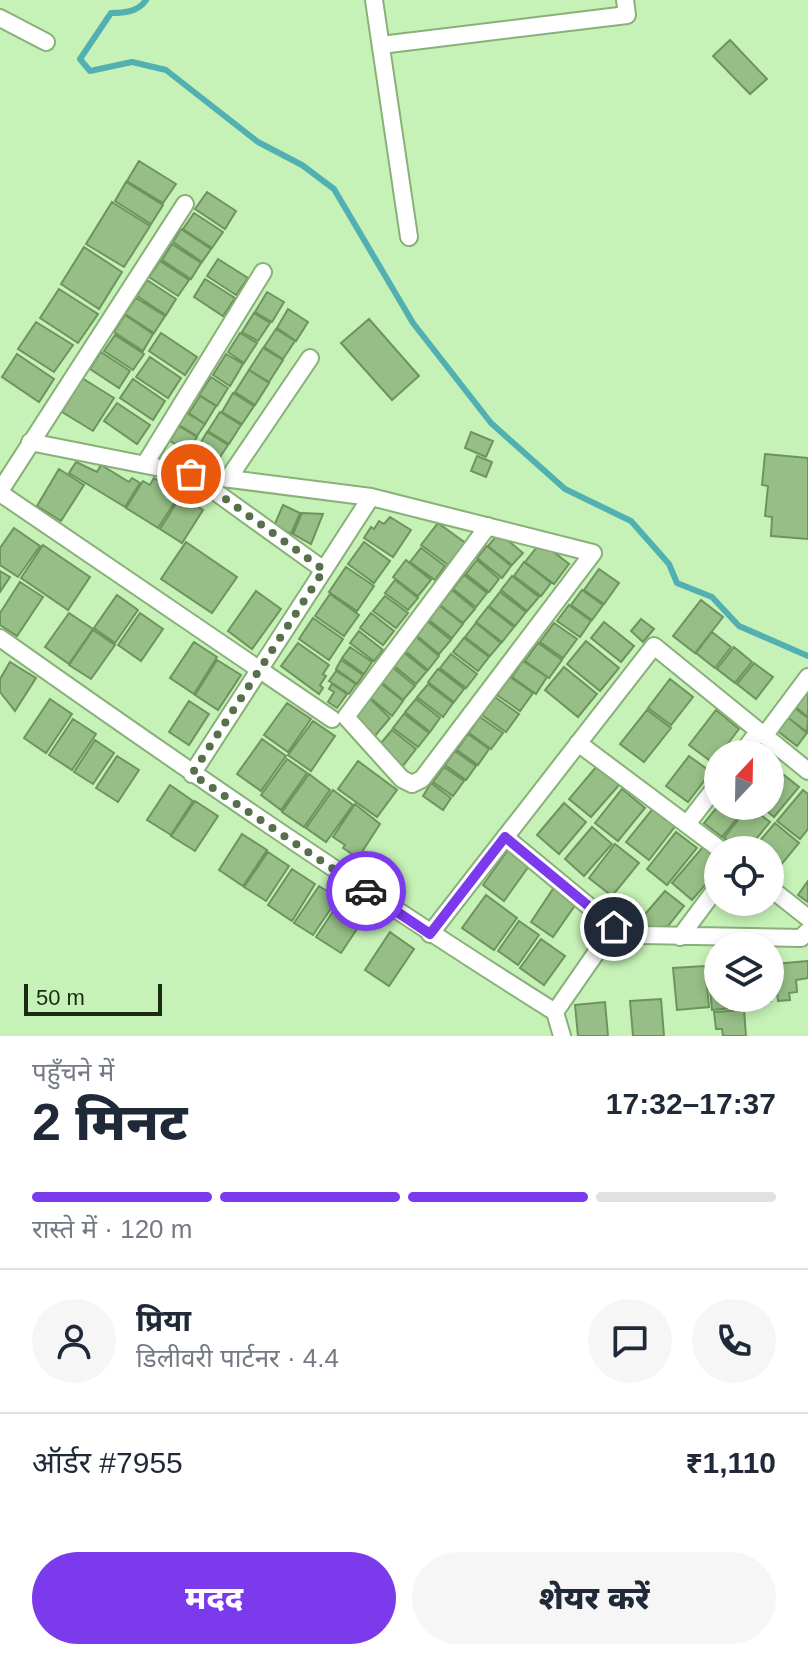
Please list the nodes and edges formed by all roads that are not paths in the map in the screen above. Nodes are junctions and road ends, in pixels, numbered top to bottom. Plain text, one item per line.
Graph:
1 (374, 0) edge
2 (625, 0) edge
3 (0, 18) edge
4 (46, 42) dead end
5 (381, 45) junction
6 (185, 204) dead end
7 (409, 237) dead end
8 (263, 272) dead end
9 (310, 358) dead end
10 (30, 442) junction
11 (145, 464) junction
12 (191, 474) junction
13 (228, 479) junction
14 (0, 492) edge
15 (371, 497) junction
16 (488, 526) junction
17 (324, 570) junction
18 (0, 638) edge
19 (258, 669) junction
20 (808, 677) edge
21 (332, 719) dead end
22 (761, 734) junction
23 (755, 740) edge
24 (578, 743) junction
25 (808, 771) edge
26 (192, 774) junction
27 (704, 802) edge
28 (687, 824) junction
29 (505, 837) junction
30 (704, 837) edge
31 (784, 899) edge
32 (704, 905) edge
33 (808, 918) edge
34 (614, 927) junction
35 (808, 931) edge
36 (430, 934) junction
37 (680, 937) junction
38 (555, 1012) junction
39 (562, 1036) edge

1 - 5 street
2 - 5 street
3 - 4 street
5 - 7 street
6 - 10 street
8 - 11 street
9 - 13 street
10 - 11 street
10 - 14 street
11 - 12 street
12 - 13 street
12 - 17 street
13 - 15 street
14 - 19 street
15 - 16 street
15 - 17 street
16 - 16 street
17 - 19 street
18 - 26 street
19 - 21 street
19 - 26 street
20 - 22 street
22 - 23 street
22 - 24 street
22 - 25 street
24 - 28 street
24 - 29 street
26 - 36 street
27 - 28 street
28 - 30 street
29 - 34 street
29 - 36 street
31 - 33 street
32 - 37 street
34 - 37 street
34 - 38 street
35 - 37 street
36 - 38 street
38 - 39 street

